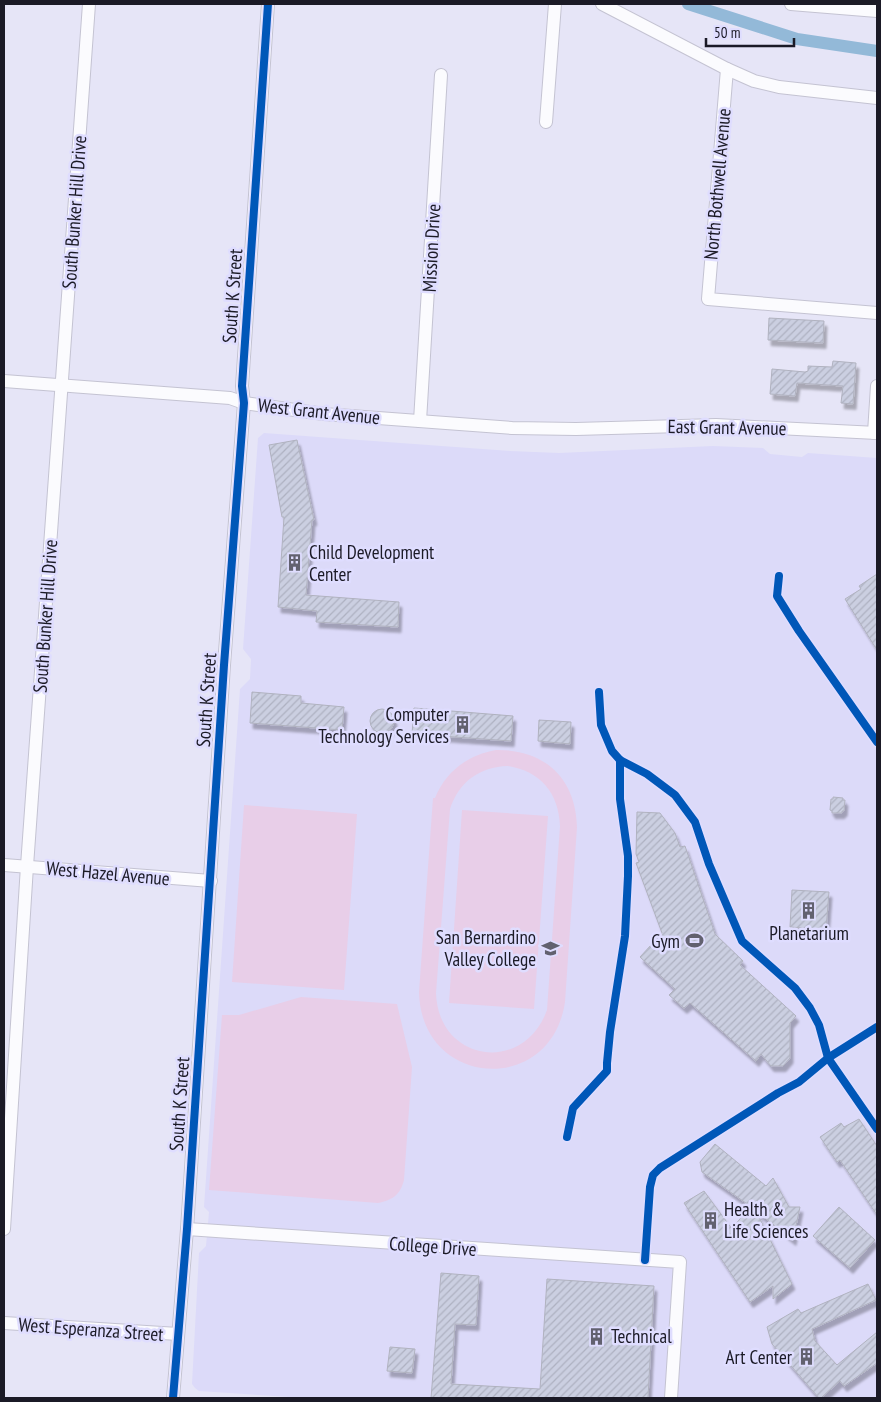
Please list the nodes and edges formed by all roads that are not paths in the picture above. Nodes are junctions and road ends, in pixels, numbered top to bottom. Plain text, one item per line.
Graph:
1 (89, 4) edge
2 (268, 4) edge
3 (555, 4) edge
4 (602, 4) edge
5 (791, 4) edge
6 (877, 11) edge
7 (727, 69) junction
8 (441, 75) dead end
9 (877, 98) edge
10 (546, 122) dead end
11 (877, 314) edge
12 (4, 381) edge
13 (61, 386) junction
14 (877, 386) edge
15 (244, 403) junction
16 (420, 421) junction
17 (576, 429) joint
18 (876, 433) edge
19 (4, 865) edge
20 (27, 866) junction
21 (211, 881) junction
22 (4, 1229) edge
23 (187, 1229) junction
24 (4, 1323) edge
25 (178, 1334) junction
26 (173, 1398) edge
27 (671, 1398) edge

1 - 13 street, South Bunker Hill Drive
2 - 15 street, South K Street
3 - 10 street
4 - 7 street
5 - 6 street
7 - 9 street
7 - 11 street, North Bothwell Avenue
8 - 16 street, Mission Drive
12 - 13 street, West Grant Avenue
13 - 15 street, West Grant Avenue
13 - 20 street, South Bunker Hill Drive
14 - 18 street
15 - 16 street, West Grant Avenue
15 - 21 street, South K Street
16 - 17 street, West Grant Avenue
17 - 18 street, East Grant Avenue
19 - 20 street, West Hazel Avenue
20 - 21 street, West Hazel Avenue
20 - 22 street, South Bunker Hill Drive
21 - 23 street, South K Street
23 - 25 street, South K Street
23 - 27 street, College Drive
24 - 25 street, West Esperanza Street
25 - 26 street, South K Street

